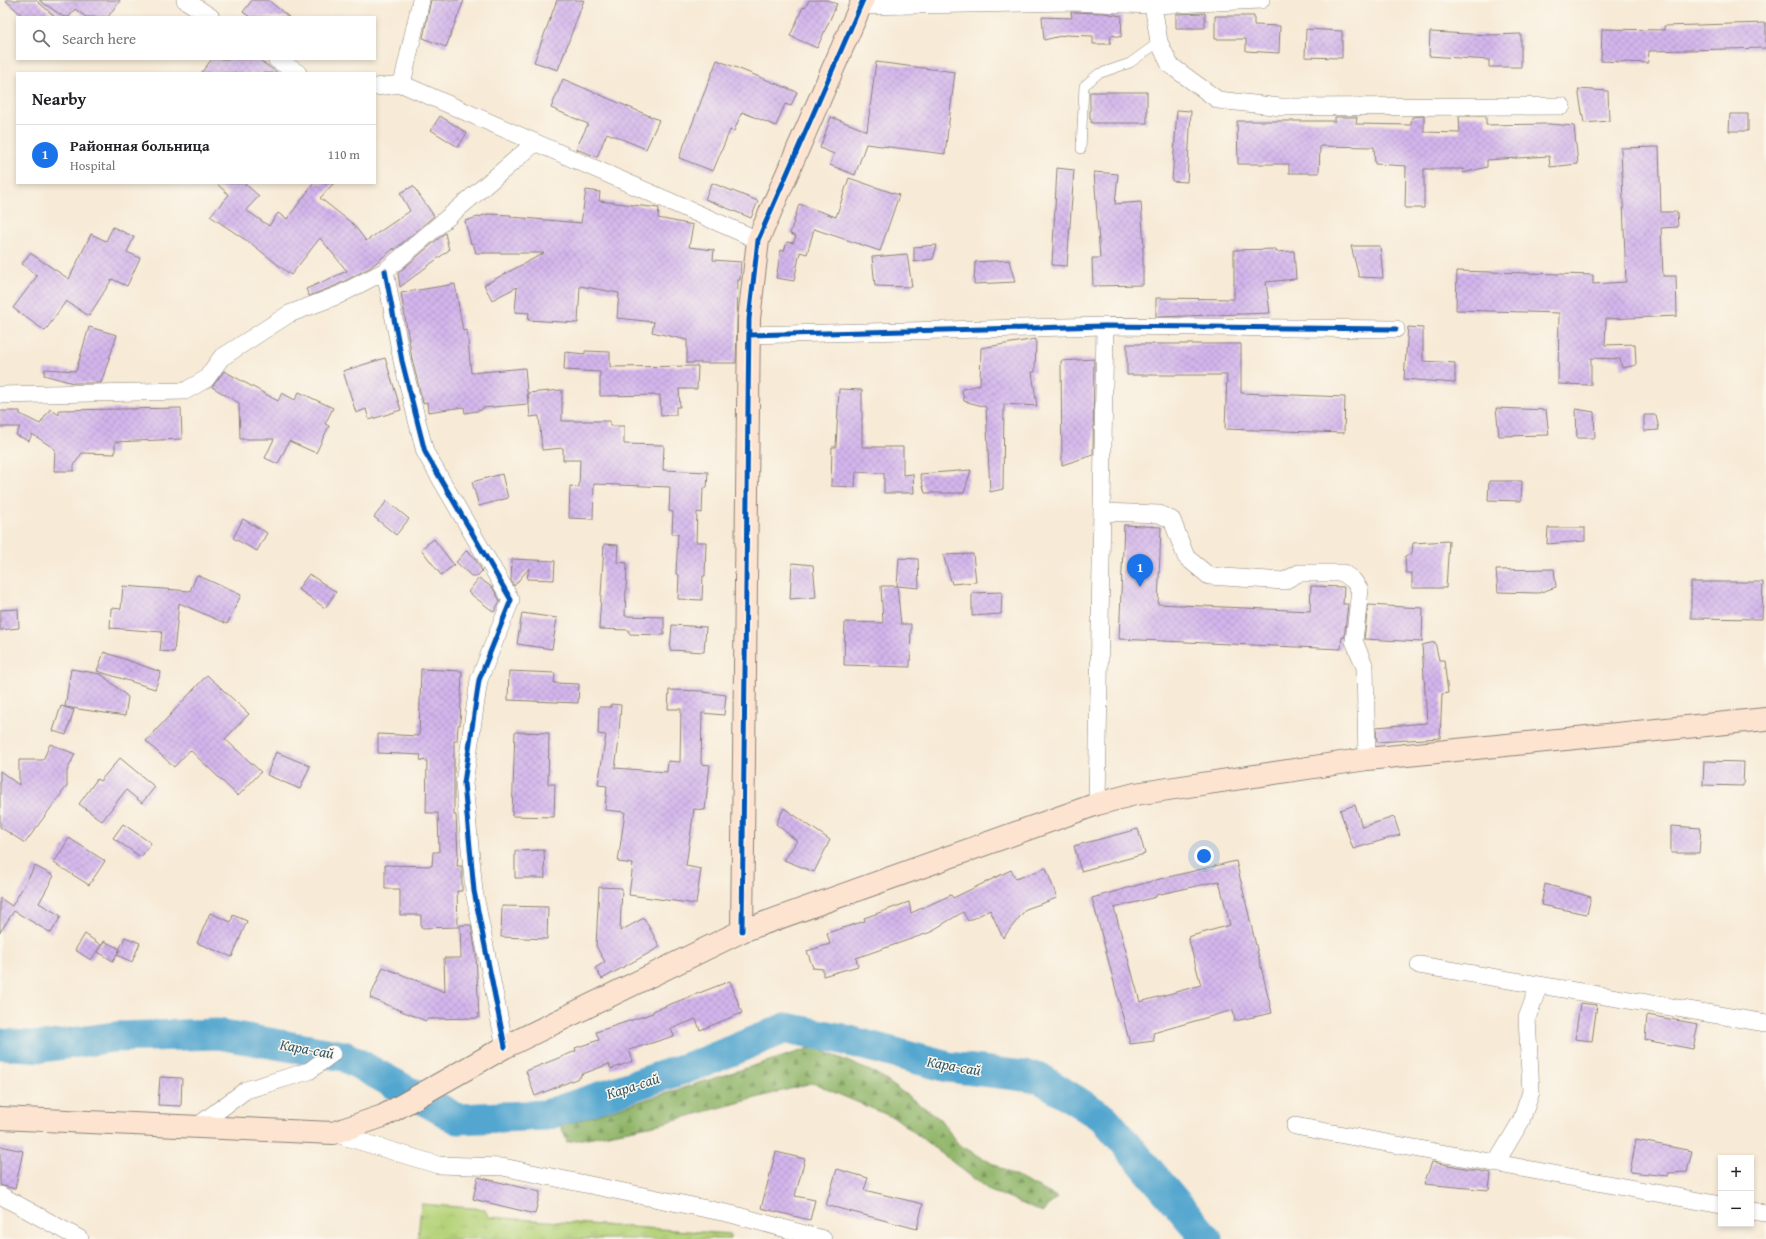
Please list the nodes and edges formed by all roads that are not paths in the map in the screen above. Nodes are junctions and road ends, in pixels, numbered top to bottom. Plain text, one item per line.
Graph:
1 (185, 0) edge
2 (421, 0) edge
3 (1261, 0) edge
4 (862, 3) edge
5 (1153, 5) junction
6 (209, 16) edge
7 (1159, 42) junction
8 (278, 60) edge
9 (296, 72) edge
10 (402, 84) junction
11 (376, 87) edge
12 (1562, 106) dead end
13 (535, 142) junction
14 (1081, 148) dead end
15 (758, 240) junction
16 (385, 271) junction
17 (1105, 326) junction
18 (1396, 329) dead end
19 (750, 335) junction
20 (0, 394) edge
21 (1102, 512) junction
22 (1766, 720) edge
23 (1367, 759) junction
24 (1097, 804) junction
25 (742, 931) junction
26 (1419, 965) dead end
27 (1539, 985) junction
28 (1766, 1023) edge
29 (505, 1046) junction
30 (332, 1054) dead end
31 (0, 1118) edge
32 (1295, 1126) dead end
33 (196, 1127) junction
34 (333, 1133) junction
35 (1496, 1163) junction
36 (0, 1195) edge
37 (1718, 1204) edge
38 (1754, 1211) edge
39 (1766, 1213) edge
40 (80, 1239) edge
41 (823, 1239) edge

1 - 6 street
2 - 10 street
3 - 5 street
4 - 5 street
4 - 15 main road
5 - 7 street
7 - 12 street
7 - 14 lane
8 - 9 street
10 - 11 street
10 - 13 street
13 - 15 street
13 - 16 street
15 - 19 main road
16 - 20 street
16 - 29 street
17 - 18 street
17 - 19 street
17 - 21 street
19 - 25 main road
21 - 23 street
21 - 24 street
22 - 23 main road
23 - 24 main road
24 - 25 main road
25 - 29 main road
26 - 27 street
27 - 28 street
27 - 35 street
29 - 34 main road
30 - 33 street
31 - 33 main road
32 - 35 street
33 - 34 main road
34 - 41 street
35 - 37 street
36 - 40 street
38 - 39 street

